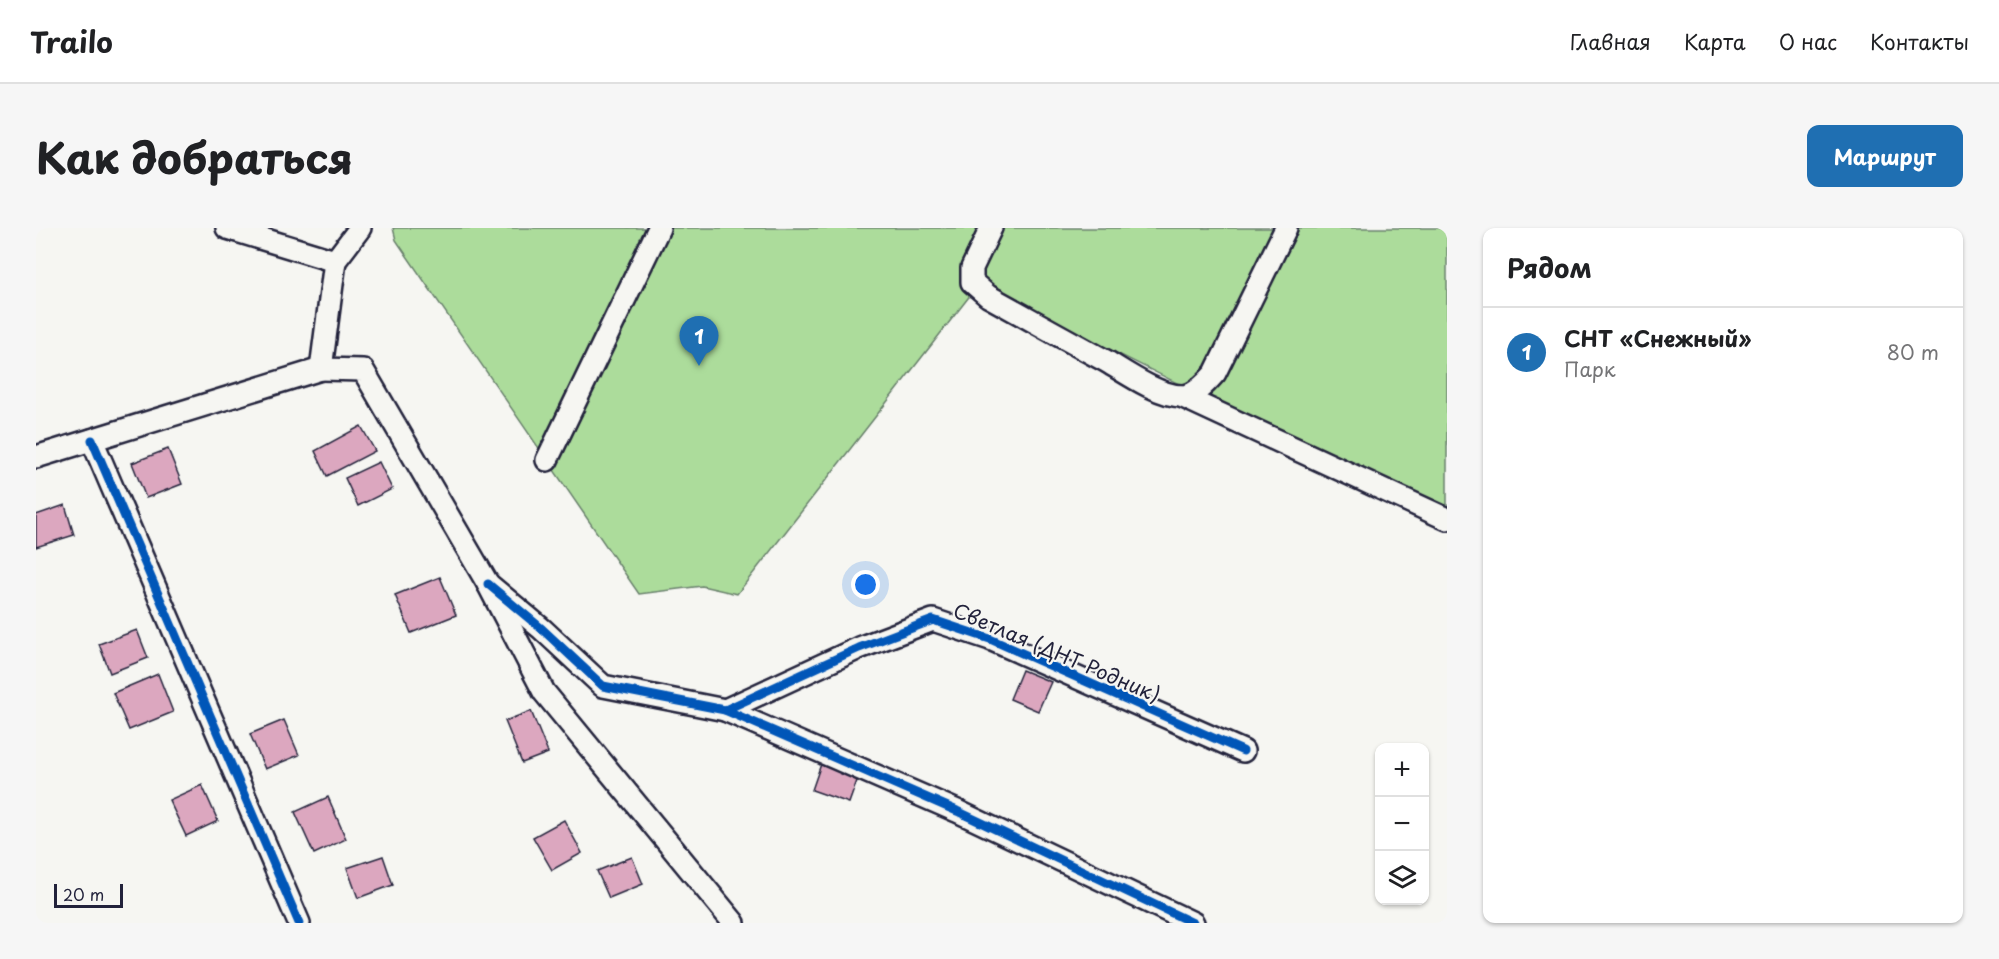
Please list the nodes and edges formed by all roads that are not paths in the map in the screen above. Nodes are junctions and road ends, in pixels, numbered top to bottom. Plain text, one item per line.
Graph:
1 (227, 228) edge
2 (360, 228) edge
3 (659, 228) edge
4 (991, 228) edge
5 (1286, 228) edge
6 (335, 261) junction
7 (321, 369) junction
8 (1181, 396) junction
9 (92, 441) junction
10 (36, 457) edge
11 (547, 460) dead end
12 (1447, 519) edge
13 (488, 584) junction
14 (725, 710) junction
15 (1243, 751) dead end
16 (299, 923) edge
17 (734, 923) edge
18 (1193, 923) edge

1 - 6 street
2 - 6 street
3 - 11 street
4 - 8 street
5 - 8 street
6 - 7 street
7 - 9 street
7 - 13 street
8 - 12 street
9 - 10 street
9 - 16 street
13 - 14 street
13 - 17 street
14 - 15 street, Светлая (ДНТ Родник)
14 - 18 street

